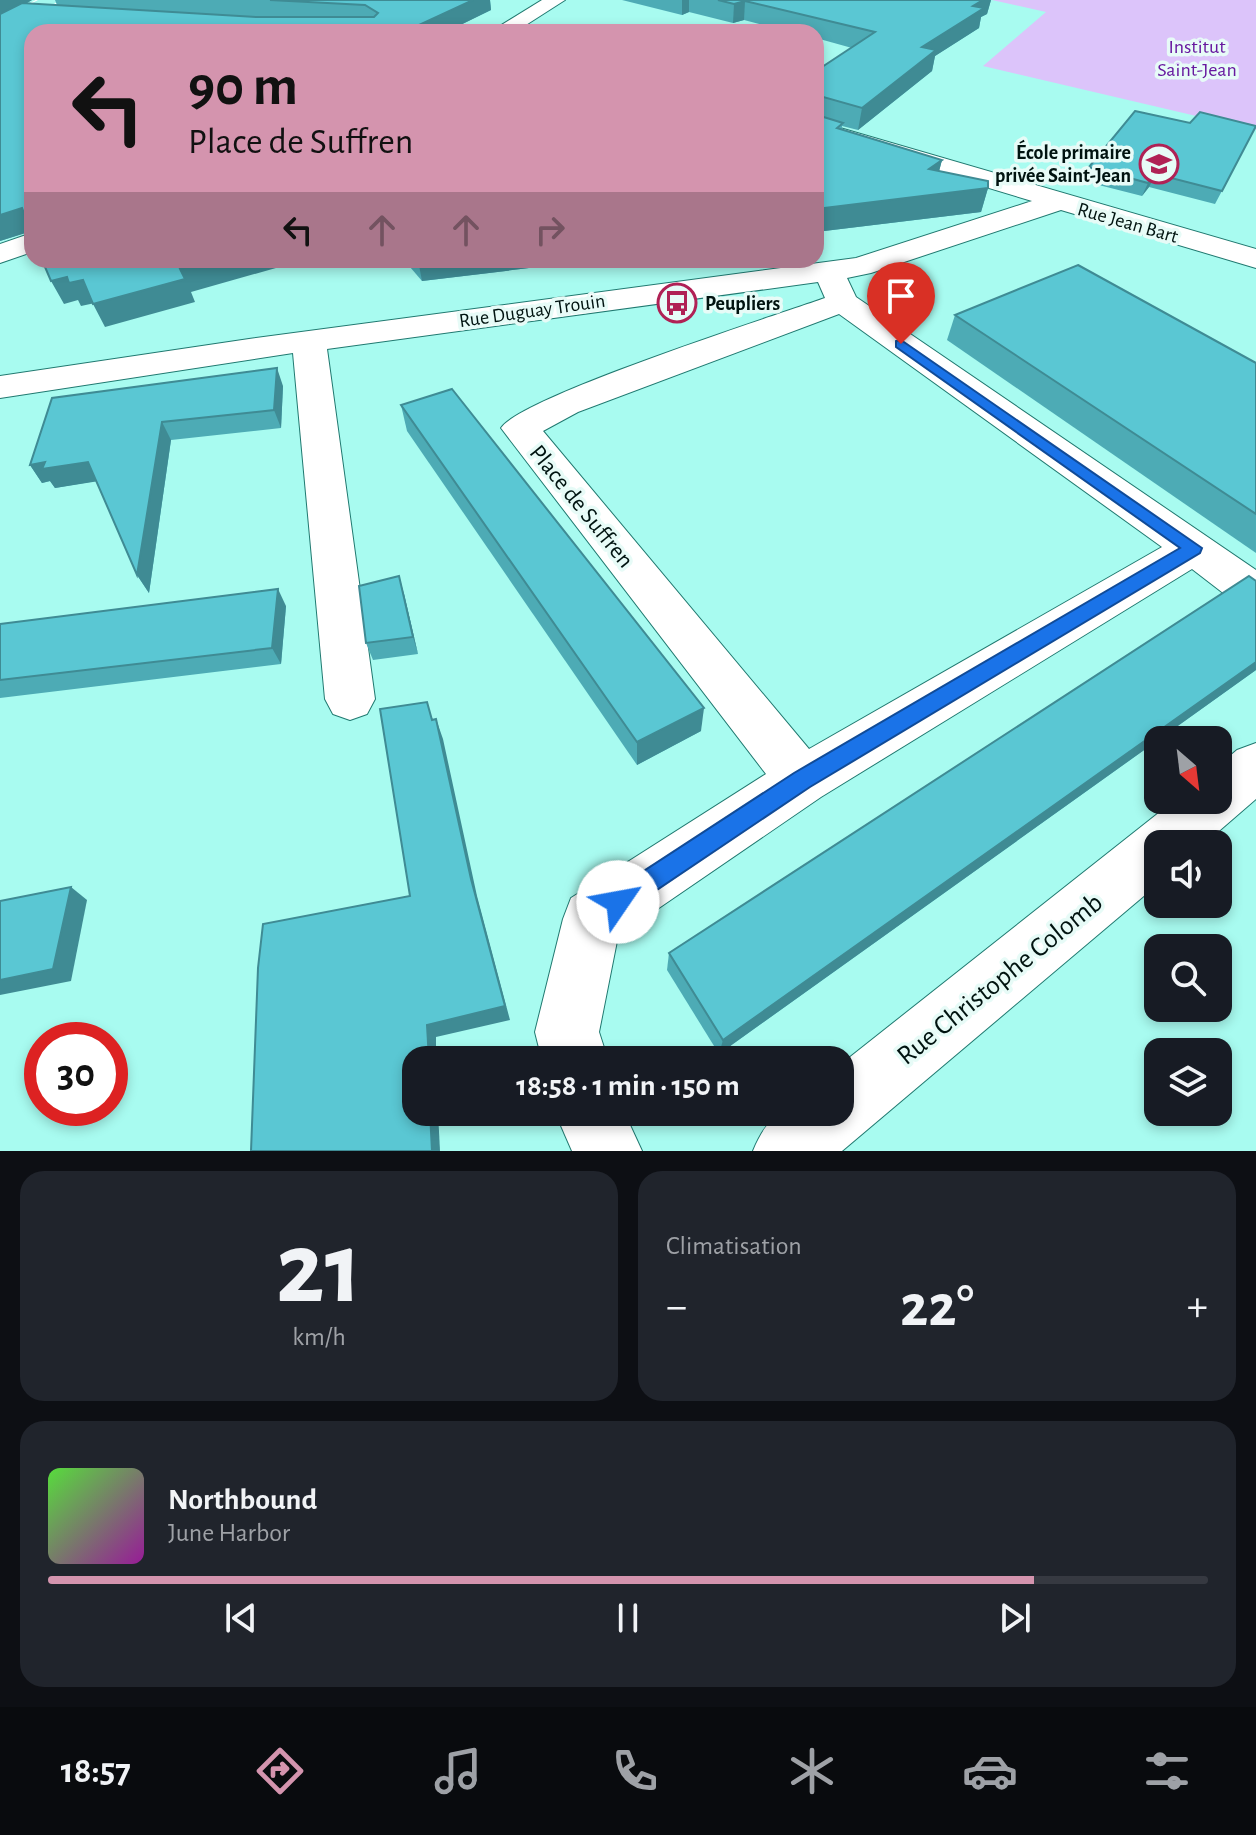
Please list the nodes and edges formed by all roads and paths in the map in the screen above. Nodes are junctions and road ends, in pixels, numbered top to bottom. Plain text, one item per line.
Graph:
1 (52, 0) edge
2 (556, 0) edge
3 (28, 13) junction
4 (70, 16) edge
5 (514, 24) edge
6 (0, 28) edge
7 (824, 130) edge
8 (1056, 202) junction
9 (24, 245) edge
10 (0, 254) edge
11 (1256, 259) edge
12 (836, 286) junction
13 (309, 341) junction
14 (0, 387) edge
15 (1194, 548) junction
16 (1256, 594) edge
17 (350, 699) dead end
18 (1256, 767) edge
19 (802, 780) junction
20 (1232, 787) edge
21 (1199, 814) edge
22 (1179, 830) edge
23 (1144, 859) edge
24 (571, 1046) edge
25 (854, 1097) edge
26 (595, 1126) edge
27 (818, 1126) edge
28 (607, 1151) edge
29 (788, 1151) edge

1 - 3 main road
2 - 5 street
3 - 4 street
3 - 6 main road
7 - 8 street, Rue Jean Bart
8 - 11 street, Rue Jean Bart
8 - 12 street, Rue Duguay Trouin
9 - 10 street
12 - 13 street, Rue Duguay Trouin
12 - 15 street
12 - 19 street, Place de Suffren
13 - 14 street, Rue Duguay Trouin
13 - 17 street
15 - 16 street
15 - 19 street
18 - 20 street, Rue Christophe Colomb
19 - 24 street
21 - 22 street, Rue Christophe Colomb
23 - 25 street, Rue Christophe Colomb
26 - 28 street
27 - 29 street, Rue Christophe Colomb

